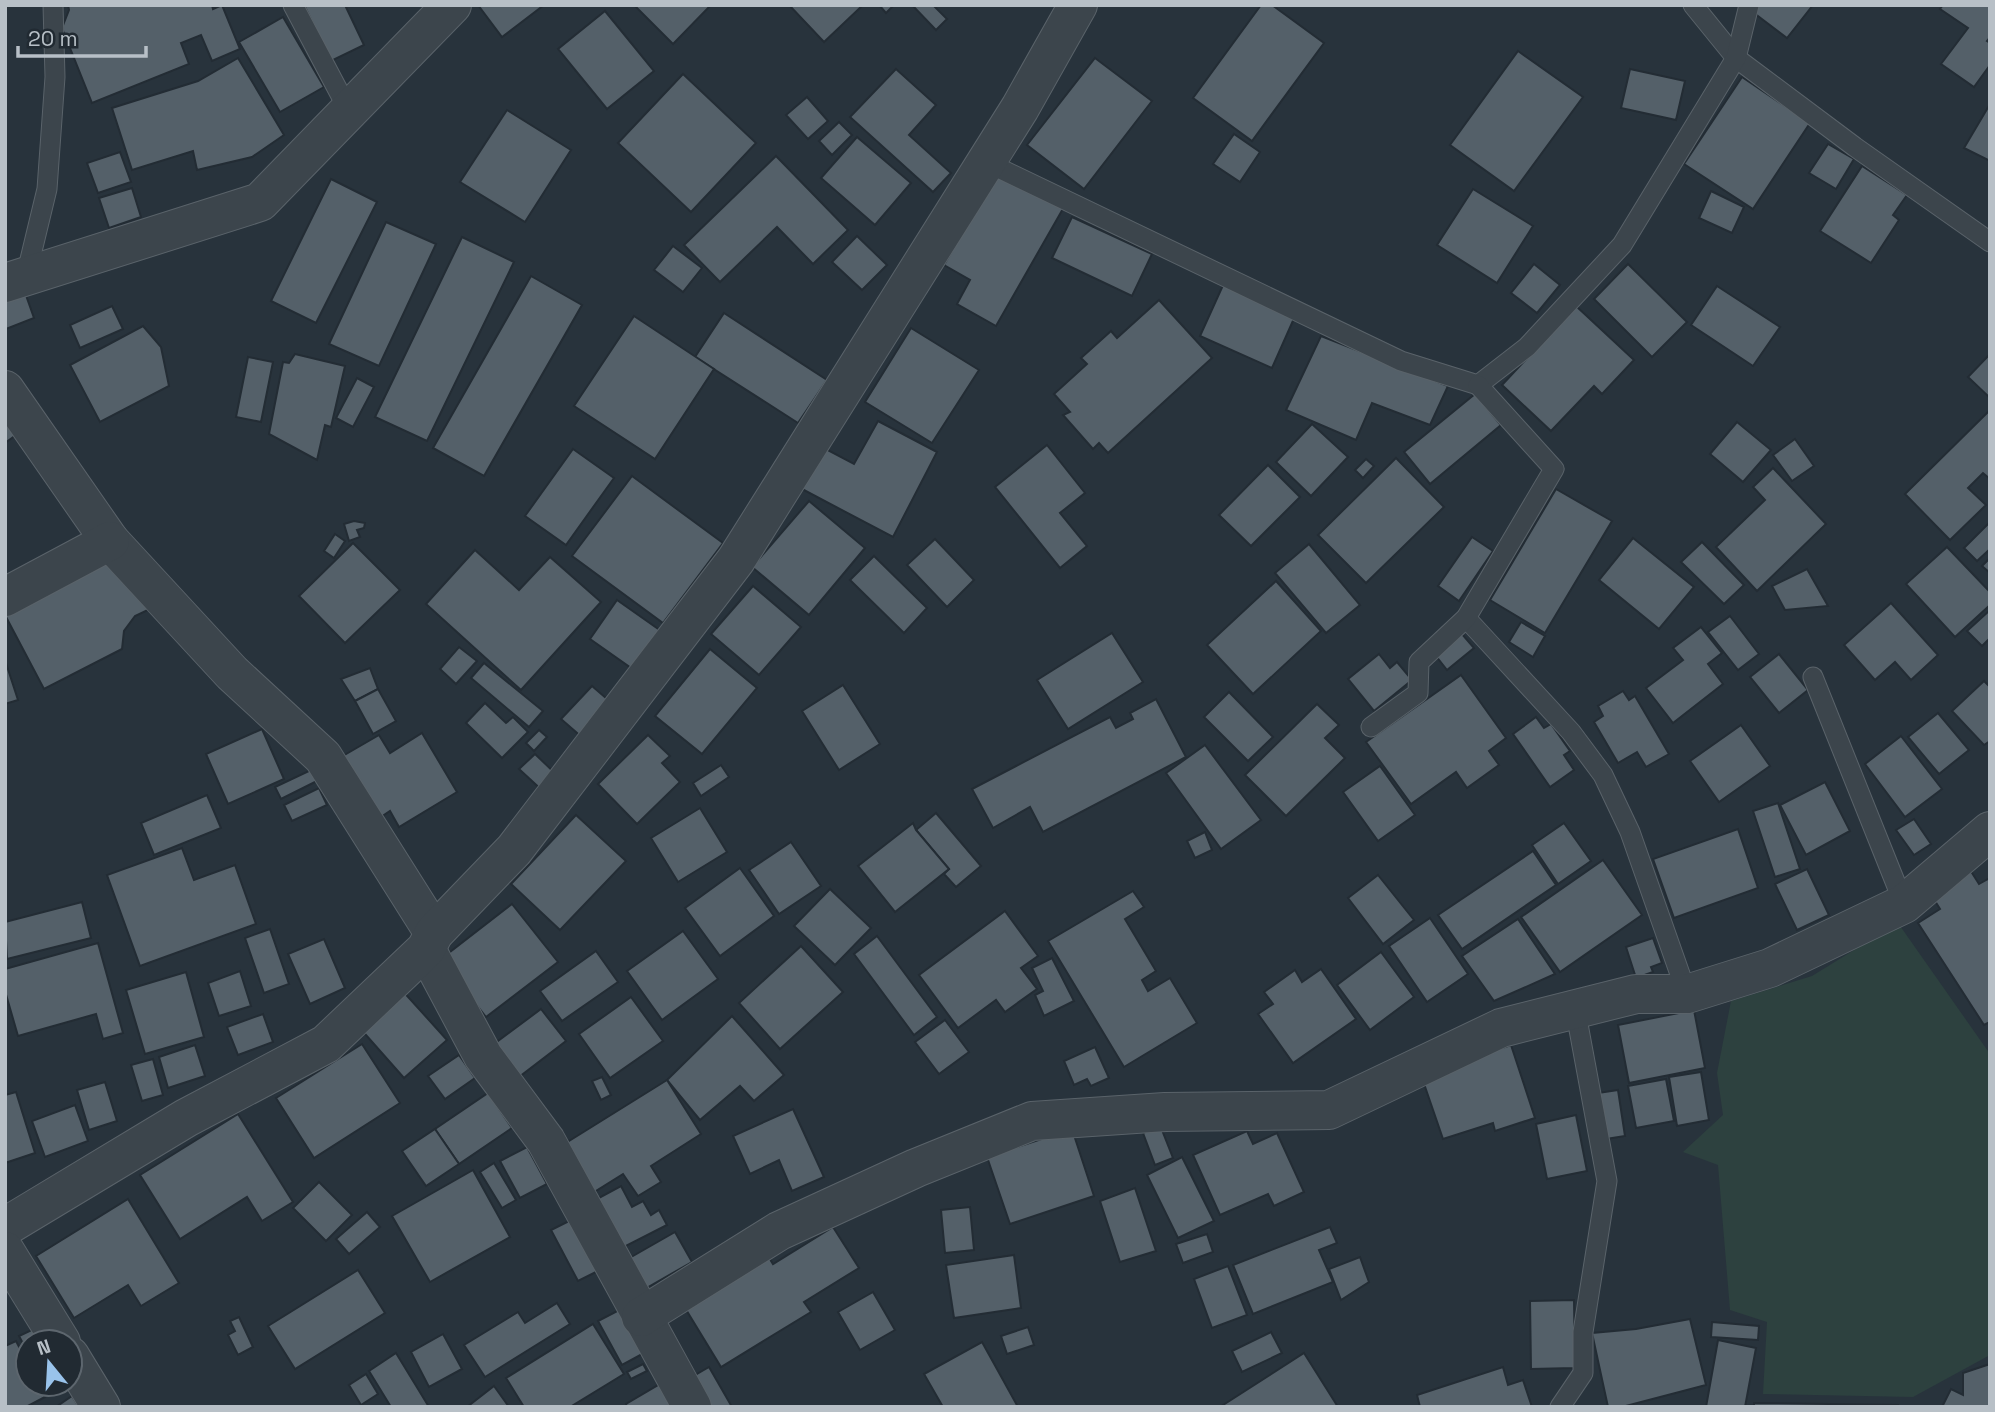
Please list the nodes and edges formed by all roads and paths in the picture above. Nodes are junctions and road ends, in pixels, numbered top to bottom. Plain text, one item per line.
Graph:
1 (53, 5) edge
2 (293, 5) edge
3 (452, 5) edge
4 (1078, 5) edge
5 (1693, 5) edge
6 (1749, 5) edge
7 (1736, 58) junction
8 (349, 111) junction
9 (986, 162) junction
10 (1990, 242) edge
11 (16, 279) edge
12 (1478, 385) junction
13 (5, 390) edge
14 (110, 541) junction
15 (5, 597) edge
16 (1466, 618) junction
17 (1813, 677) dead end
18 (1371, 727) dead end
19 (1990, 831) edge
20 (1904, 904) junction
21 (430, 941) junction
22 (1687, 993) junction
23 (1575, 1007) junction
24 (5, 1227) edge
25 (5, 1251) edge
26 (641, 1317) junction
27 (52, 1328) edge
28 (84, 1378) edge
29 (102, 1407) edge
30 (692, 1407) edge
31 (1560, 1407) edge

1 - 11 lane
2 - 8 lane
3 - 8 street
4 - 9 street
5 - 7 lane
6 - 7 lane
7 - 10 lane
7 - 12 lane
8 - 11 street
9 - 12 lane
9 - 21 street
12 - 16 lane
13 - 14 street
14 - 15 street
14 - 21 street
16 - 18 lane
16 - 22 lane
17 - 20 lane
19 - 20 street
20 - 22 street
21 - 24 street
21 - 26 street
22 - 23 street
23 - 26 street
23 - 31 lane
25 - 27 street
26 - 30 street
28 - 29 street

